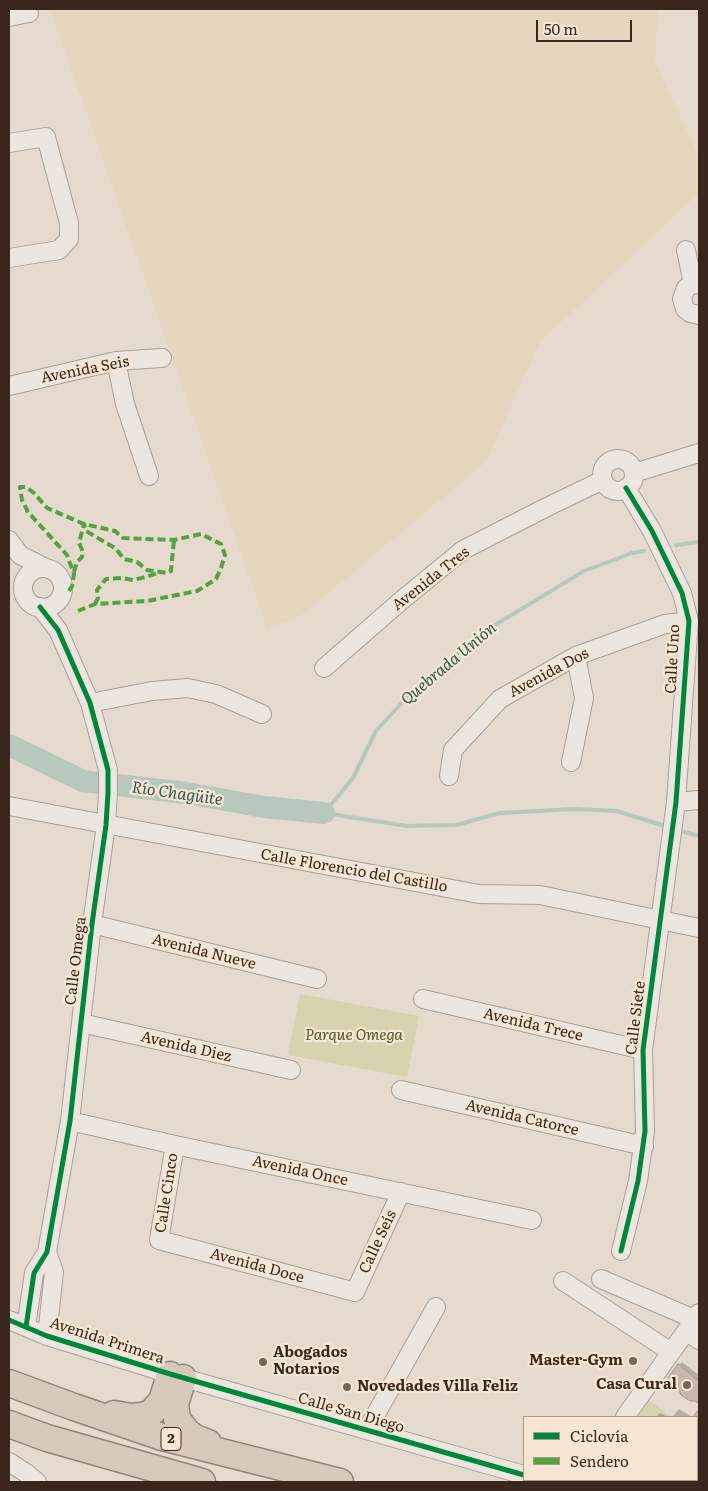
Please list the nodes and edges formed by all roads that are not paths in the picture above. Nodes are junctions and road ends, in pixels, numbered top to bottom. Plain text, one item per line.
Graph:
1 (29, 13) dead end
2 (9, 17) edge
3 (9, 143) edge
4 (686, 250) dead end
5 (9, 258) edge
6 (696, 284) edge
7 (699, 315) edge
8 (162, 358) dead end
9 (116, 361) junction
10 (9, 386) edge
11 (699, 453) edge
12 (149, 476) dead end
13 (604, 480) junction
14 (630, 480) junction
15 (9, 540) edge
16 (20, 555) junction
17 (46, 568) junction
18 (25, 579) junction
19 (59, 599) junction
20 (40, 607) junction
21 (689, 622) junction
22 (58, 630) junction
23 (576, 656) junction
24 (324, 668) dead end
25 (90, 703) junction
26 (262, 714) dead end
27 (571, 762) dead end
28 (449, 776) dead end
29 (699, 800) edge
30 (9, 806) edge
31 (675, 809) junction
32 (106, 825) junction
33 (661, 921) junction
34 (92, 924) junction
35 (699, 928) edge
36 (316, 979) dead end
37 (423, 999) dead end
38 (81, 1023) junction
39 (642, 1050) junction
40 (291, 1070) dead end
41 (401, 1090) dead end
42 (70, 1121) junction
43 (175, 1145) junction
44 (644, 1146) junction
45 (401, 1192) junction
46 (532, 1220) dead end
47 (159, 1240) joint
48 (621, 1251) dead end
49 (47, 1252) junction
50 (601, 1279) dead end
51 (563, 1281) dead end
52 (355, 1292) joint
53 (436, 1307) dead end
54 (9, 1320) edge
55 (694, 1326) edge
56 (26, 1328) junction
57 (47, 1336) junction
58 (671, 1352) junction
59 (177, 1376) junction
60 (9, 1382) edge
61 (74, 1408) junction
62 (626, 1416) edge
63 (9, 1424) edge
64 (367, 1430) junction
65 (9, 1462) edge
66 (270, 1465) junction
67 (523, 1475) edge
68 (36, 1482) edge
69 (202, 1482) edge
70 (340, 1482) edge

1 - 2 street
3 - 5 street
4 - 6 street
6 - 7 street
8 - 9 street, Avenida Seis
9 - 10 street, Avenida Seis
9 - 12 street
11 - 14 street
13 - 14 street
13 - 14 street
13 - 24 street, Avenida Tres
14 - 21 street, Calle Uno
15 - 16 street
16 - 17 street
16 - 18 street
17 - 18 street
17 - 19 street
18 - 20 street
19 - 20 street
19 - 22 street, Calle Omega
20 - 22 street, Calle Omega
21 - 23 street, Avenida Dos
21 - 31 street, Calle Uno
22 - 25 street, Calle Omega
23 - 27 street
23 - 28 street, Avenida Dos
25 - 26 street
25 - 32 street, Calle Omega
29 - 31 street
30 - 32 street, Calle Florencio del Castillo
31 - 33 street, Calle Siete
32 - 33 street, Calle Florencio del Castillo
32 - 34 street, Calle Omega
33 - 35 street, Calle Florencio del Castillo
33 - 39 street, Calle Siete
34 - 36 street, Avenida Nueve
34 - 38 street, Calle Omega
37 - 39 street, Avenida Trece
38 - 40 street, Avenida Diez
38 - 42 street, Calle Omega
39 - 44 street, Calle Siete
41 - 44 street, Avenida Catorce
42 - 43 street, Avenida Once
42 - 49 street, Calle Omega
43 - 45 street, Avenida Once
43 - 47 street, Calle Cinco
44 - 48 street, Calle Siete
45 - 46 street, Avenida Once
45 - 52 street, Calle Seís
47 - 52 street, Avenida Doce
49 - 56 street, Calle Omega
49 - 57 street, Calle Omega
50 - 55 street
51 - 58 street
53 - 64 street
54 - 56 street, Avenida Primera
55 - 58 street
56 - 57 street, Avenida Primera
57 - 59 street, Avenida Primera
58 - 62 street
59 - 61 highway
59 - 64 street, Calle San Diego
59 - 66 highway
60 - 61 highway, 2
61 - 66 highway, 2
63 - 69 highway, 2
64 - 67 street, Calle San Diego
65 - 68 street
66 - 70 highway, 2

